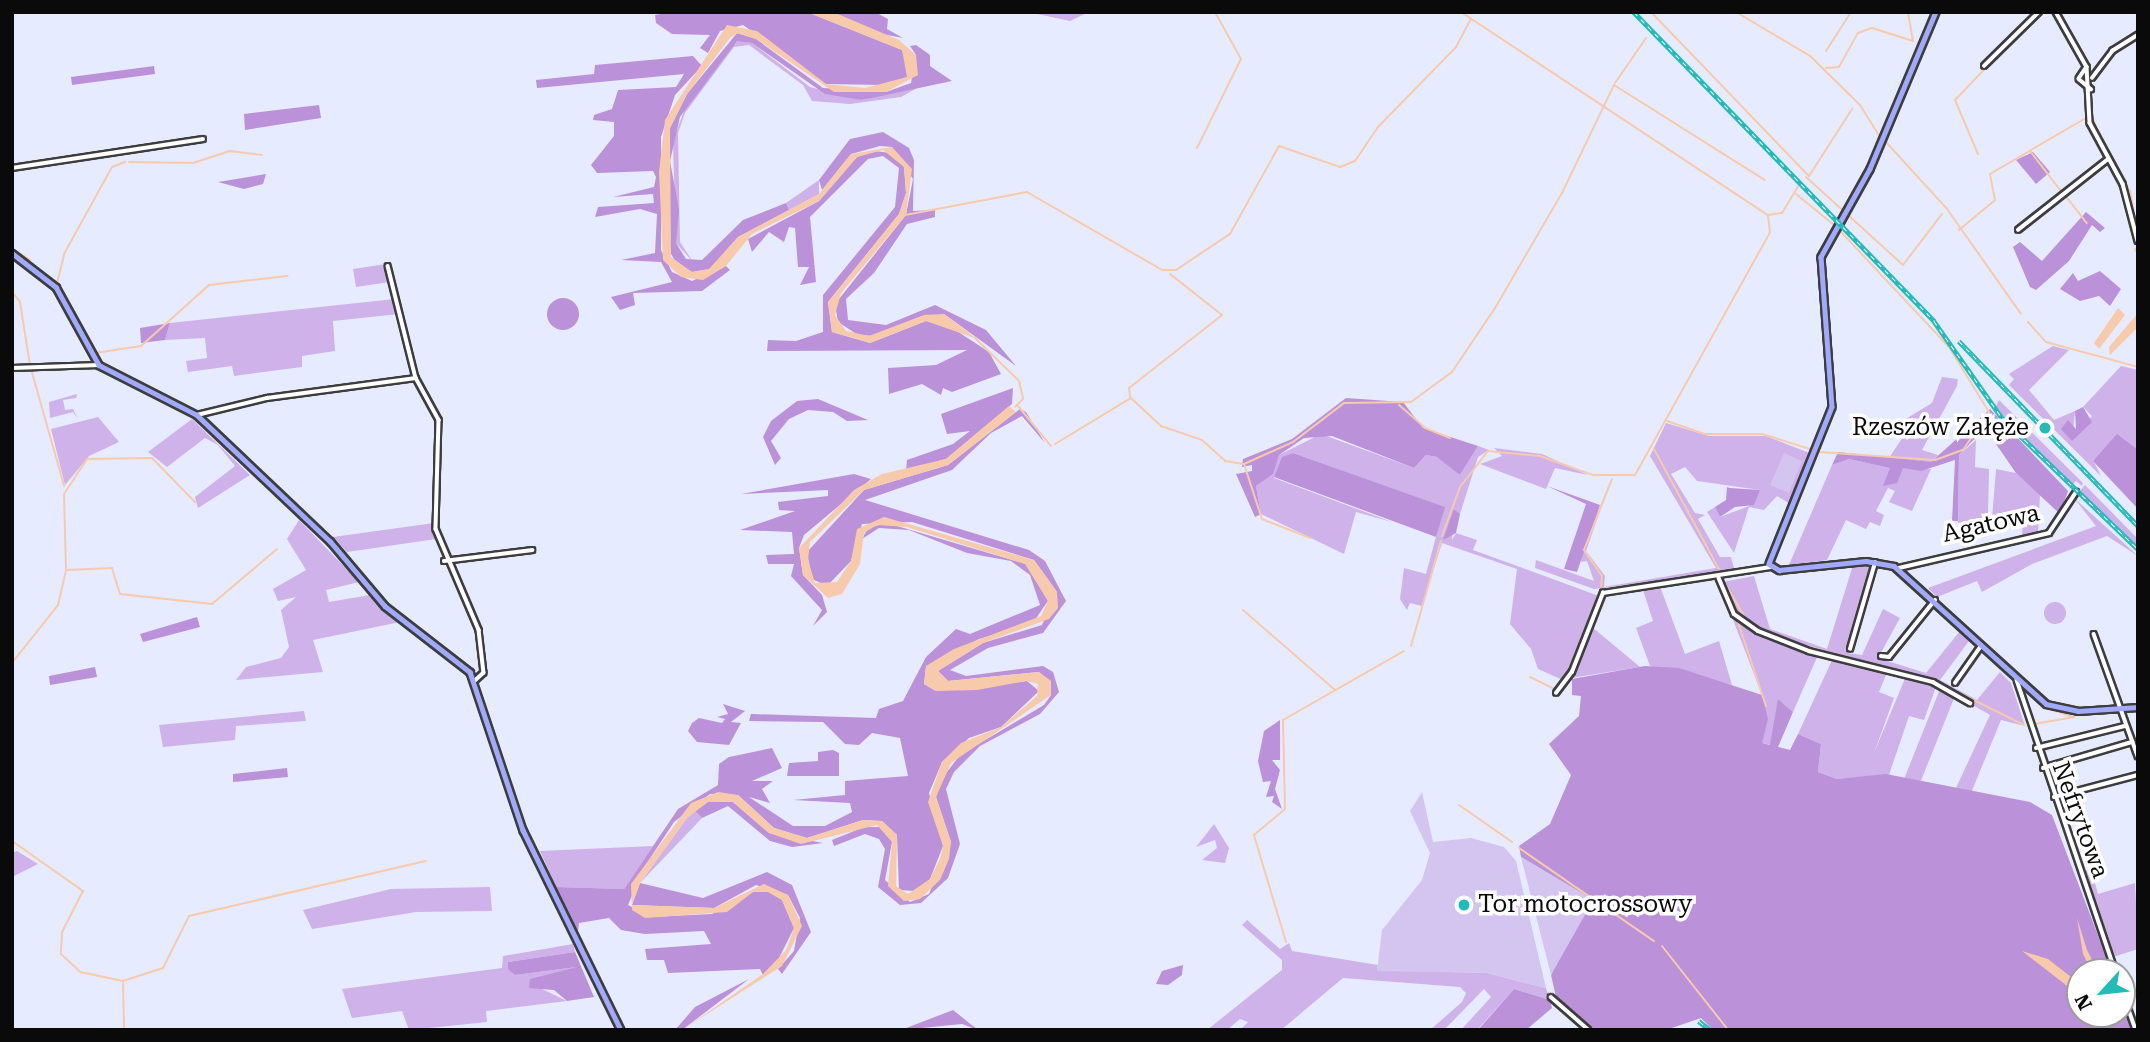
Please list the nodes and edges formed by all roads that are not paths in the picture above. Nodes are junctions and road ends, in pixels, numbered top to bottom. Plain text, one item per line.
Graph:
1 (1936, 12) edge
2 (2039, 12) edge
3 (2056, 12) edge
4 (2138, 35) edge
5 (1984, 66) dead end
6 (2087, 67) junction
7 (2091, 79) junction
8 (2091, 89) junction
9 (203, 139) dead end
10 (2107, 160) junction
11 (12, 168) edge
12 (2018, 230) dead end
13 (2138, 241) edge
14 (12, 253) edge
15 (388, 266) dead end
16 (99, 365) junction
17 (12, 368) edge
18 (416, 378) junction
19 (197, 415) junction
20 (2076, 492) dead end
21 (532, 550) dead end
22 (444, 561) junction
23 (1876, 561) junction
24 (1770, 567) junction
25 (1899, 568) junction
26 (1719, 578) junction
27 (1935, 600) junction
28 (2094, 634) dead end
29 (1982, 646) junction
30 (1850, 649) dead end
31 (1881, 656) dead end
32 (2017, 680) junction
33 (475, 681) junction
34 (1955, 683) dead end
35 (1556, 693) dead end
36 (1970, 703) dead end
37 (2120, 706) junction
38 (2138, 707) edge
39 (2126, 726) junction
40 (2132, 742) junction
41 (2036, 748) junction
42 (2138, 756) edge
43 (2043, 768) junction
44 (2138, 775) edge
45 (2054, 797) junction
46 (2111, 958) edge
47 (1551, 997) dead end
48 (621, 1030) edge
49 (1589, 1030) edge

1 - 24 street
2 - 5 street
3 - 6 street
4 - 7 street
6 - 7 street
6 - 8 street
7 - 8 street
8 - 10 street
9 - 11 street
10 - 12 street
10 - 13 street
14 - 16 street
15 - 18 street
16 - 17 street
16 - 19 street
18 - 19 street
18 - 22 street
19 - 33 street
20 - 25 street, Agatowa
21 - 22 street
22 - 33 street
23 - 24 street
23 - 25 street
23 - 30 street
24 - 26 street
25 - 27 street
26 - 35 street
26 - 36 street
27 - 29 street
27 - 31 street
28 - 37 street
29 - 32 street
29 - 34 street
32 - 37 street
32 - 41 street, Nefrytowa
33 - 48 street
37 - 38 street
37 - 39 street
39 - 40 street
39 - 41 street
40 - 42 street
40 - 43 street
41 - 43 street, Nefrytowa
43 - 45 street, Nefrytowa
44 - 45 street
45 - 46 street, Nefrytowa
47 - 49 street

